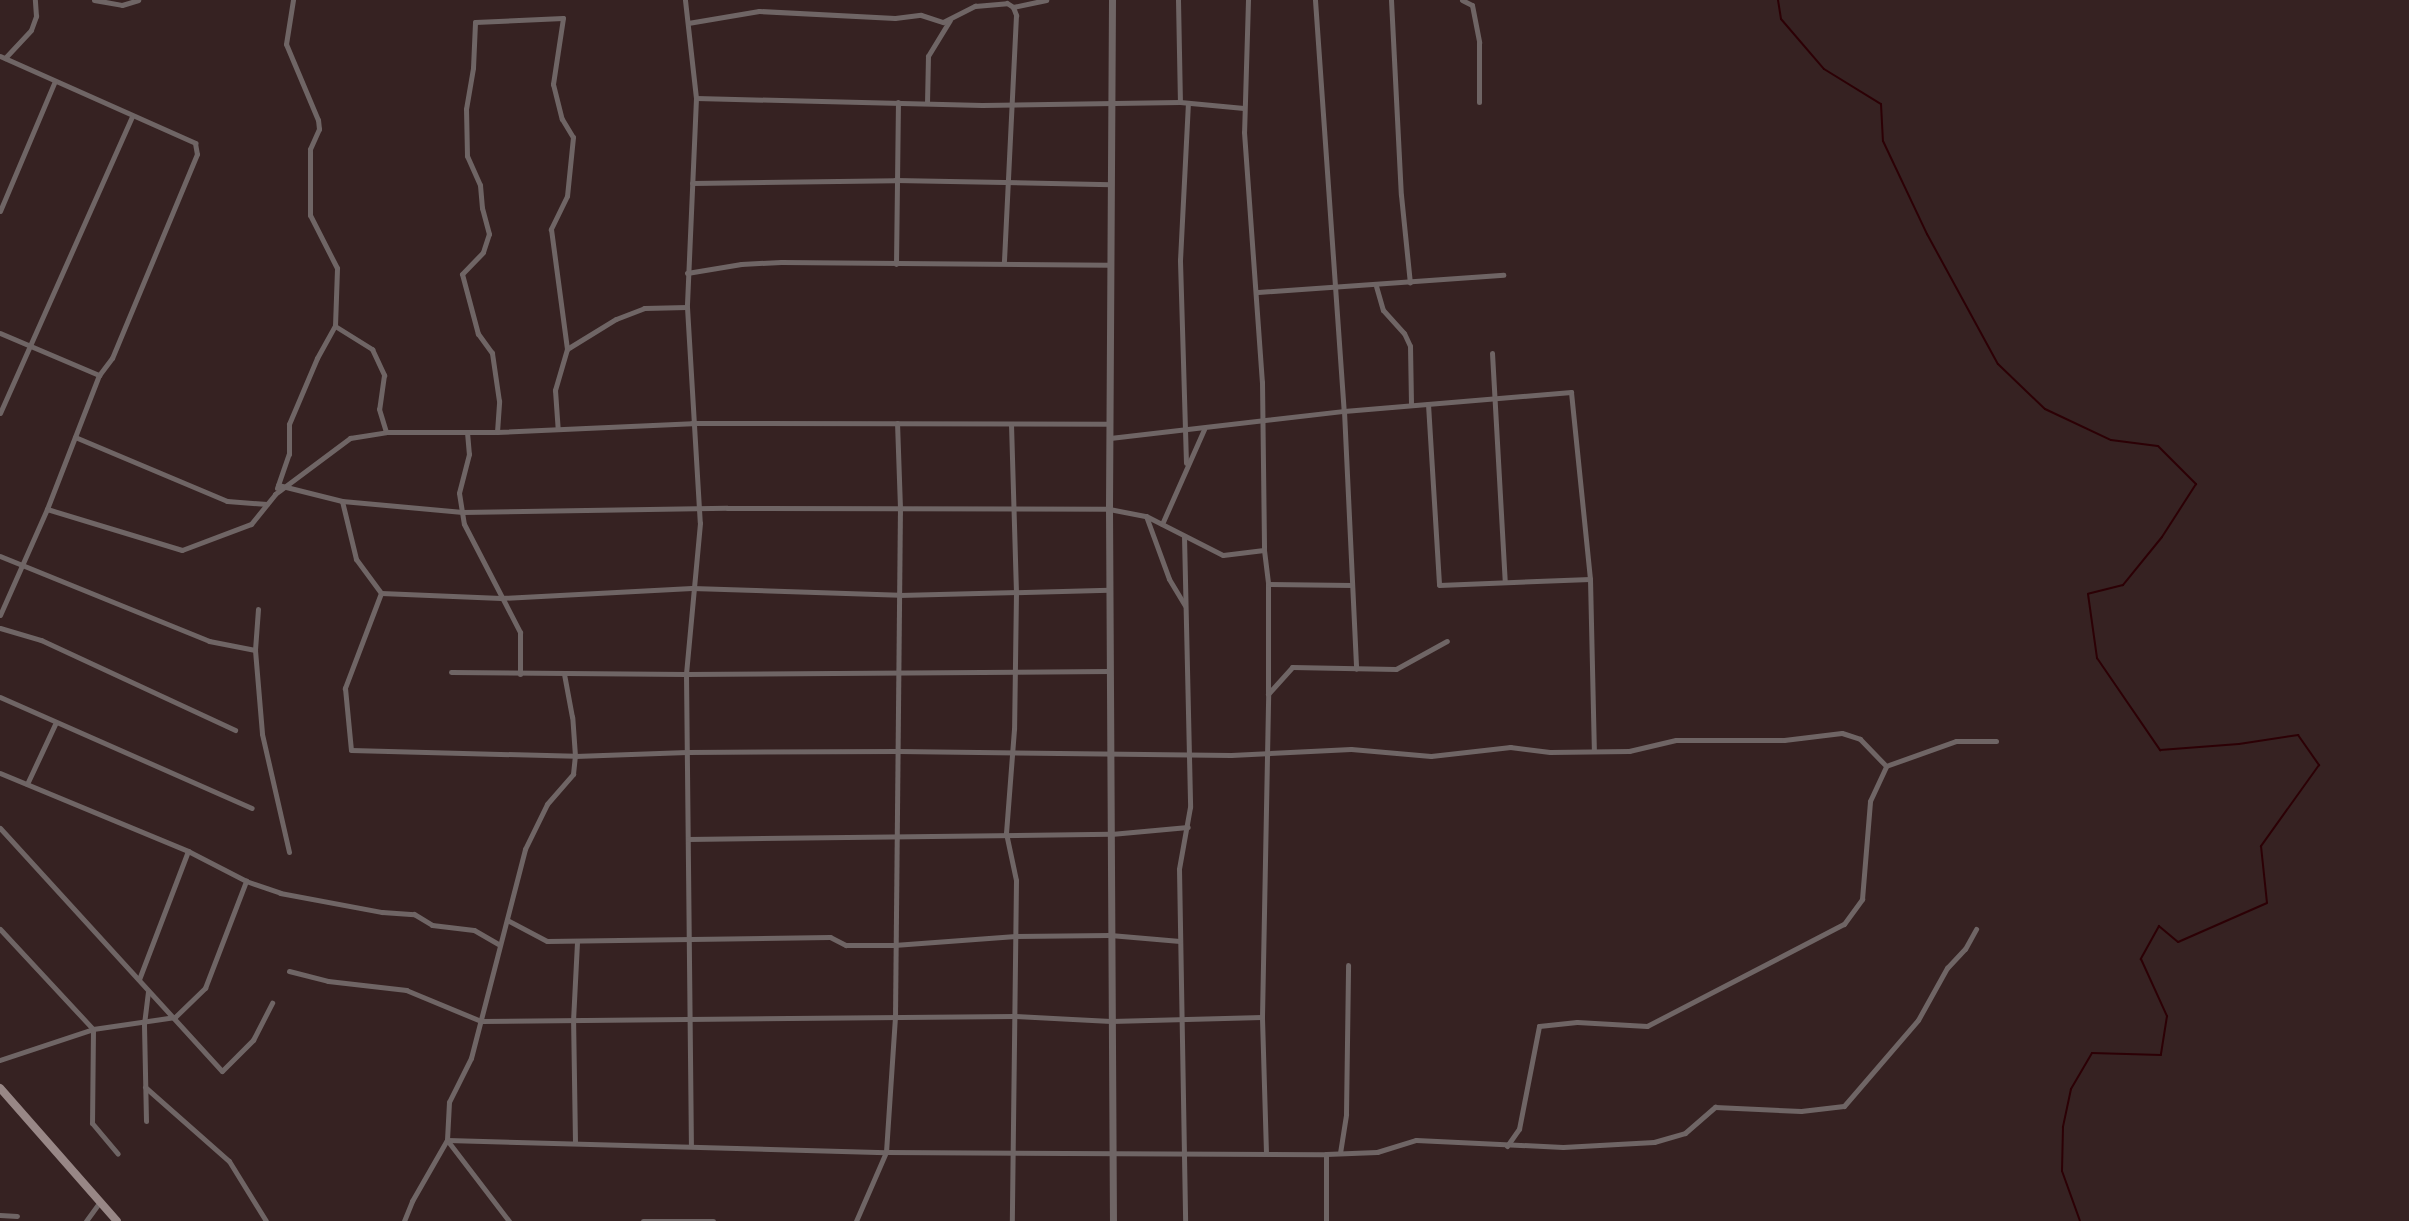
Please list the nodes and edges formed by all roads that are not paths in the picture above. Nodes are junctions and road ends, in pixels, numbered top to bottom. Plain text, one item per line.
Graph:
1 (35, 0) edge
2 (94, 0) edge
3 (138, 0) edge
4 (293, 0) edge
5 (685, 0) edge
6 (1046, 0) edge
7 (1112, 0) edge
8 (1178, 0) edge
9 (1248, 0) edge
10 (1315, 0) edge
11 (1391, 0) edge
12 (1462, 0) edge
13 (1013, 7) junction
14 (950, 20) junction
15 (688, 23) junction
16 (3, 57) edge
17 (55, 81) junction
18 (696, 98) junction
19 (898, 102) junction
20 (1180, 102) junction
21 (1479, 102) dead end
22 (927, 103) junction
23 (1012, 104) junction
24 (1111, 104) junction
25 (1188, 104) junction
26 (1244, 108) junction
27 (132, 116) junction
28 (895, 180) junction
29 (1008, 181) junction
30 (692, 183) junction
31 (1111, 184) junction
32 (0, 211) edge
33 (1004, 263) junction
34 (896, 264) junction
35 (1109, 265) junction
36 (687, 273) junction
37 (1503, 275) dead end
38 (1410, 283) junction
39 (1376, 286) junction
40 (1333, 288) junction
41 (1258, 292) junction
42 (687, 307) junction
43 (335, 326) junction
44 (0, 333) edge
45 (29, 347) junction
46 (567, 349) junction
47 (1492, 353) dead end
48 (99, 375) junction
49 (1495, 398) junction
50 (1428, 404) junction
51 (1411, 405) junction
52 (1344, 411) junction
53 (0, 413) edge
54 (1263, 420) junction
55 (692, 423) junction
56 (897, 423) junction
57 (1011, 424) junction
58 (1110, 424) junction
59 (558, 429) junction
60 (1204, 429) junction
61 (1186, 431) junction
62 (386, 432) junction
63 (467, 432) junction
64 (497, 432) junction
65 (75, 437) junction
66 (1110, 438) junction
67 (1186, 463) junction
68 (281, 486) junction
69 (342, 501) junction
70 (267, 504) junction
71 (1014, 507) junction
72 (900, 508) junction
73 (47, 509) junction
74 (699, 509) junction
75 (1109, 509) junction
76 (462, 512) junction
77 (1146, 516) junction
78 (1161, 524) junction
79 (1184, 536) junction
80 (1264, 550) junction
81 (0, 556) edge
82 (23, 565) junction
83 (1590, 579) junction
84 (1505, 582) junction
85 (1268, 584) junction
86 (1352, 585) junction
87 (692, 588) junction
88 (1110, 590) junction
89 (1016, 592) junction
90 (381, 593) junction
91 (899, 595) junction
92 (502, 598) junction
93 (1185, 608) junction
94 (258, 609) dead end
95 (0, 615) edge
96 (0, 628) edge
97 (1447, 640) dead end
98 (255, 650) junction
99 (1356, 669) junction
100 (1014, 671) junction
101 (1110, 671) junction
102 (451, 672) dead end
103 (899, 673) junction
104 (520, 674) junction
105 (564, 674) junction
106 (686, 674) junction
107 (1268, 694) junction
108 (0, 697) edge
109 (56, 722) junction
110 (235, 730) dead end
111 (1996, 741) dead end
112 (898, 751) junction
113 (1594, 751) junction
114 (687, 752) junction
115 (1266, 753) junction
116 (1188, 754) junction
117 (1011, 755) junction
118 (1110, 755) junction
119 (575, 756) junction
120 (1886, 765) junction
121 (0, 772) edge
122 (27, 784) junction
123 (252, 808) dead end
124 (1188, 827) junction
125 (0, 828) edge
126 (1006, 833) junction
127 (1111, 834) junction
128 (898, 835) junction
129 (688, 839) junction
130 (188, 850) junction
131 (289, 852) dead end
132 (246, 881) junction
133 (507, 920) junction
134 (0, 929) edge
135 (1976, 929) dead end
136 (1110, 934) junction
137 (1016, 936) junction
138 (577, 941) junction
139 (688, 941) junction
140 (1180, 941) junction
141 (498, 944) junction
142 (894, 945) junction
143 (1348, 965) dead end
144 (289, 971) dead end
145 (139, 979) junction
146 (148, 990) junction
147 (272, 1003) dead end
148 (1014, 1016) junction
149 (175, 1017) junction
150 (895, 1017) junction
151 (1262, 1017) junction
152 (691, 1019) junction
153 (1181, 1020) junction
154 (481, 1021) junction
155 (573, 1021) junction
156 (1111, 1021) junction
157 (144, 1024) junction
158 (93, 1029) junction
159 (0, 1060) edge
160 (145, 1087) junction
161 (0, 1088) edge
162 (146, 1121) dead end
163 (447, 1140) junction
164 (575, 1142) junction
165 (691, 1145) junction
166 (1507, 1146) junction
167 (886, 1152) junction
168 (1112, 1152) junction
169 (1183, 1152) junction
170 (1012, 1153) junction
171 (1266, 1153) junction
172 (1340, 1153) junction
173 (118, 1154) dead end
174 (1326, 1154) junction
175 (100, 1202) junction
176 (0, 1215) edge
177 (17, 1216) dead end
178 (86, 1221) edge
179 (117, 1221) edge
180 (266, 1221) edge
181 (404, 1221) edge
182 (509, 1221) edge
183 (643, 1221) edge
184 (713, 1221) edge
185 (856, 1221) edge
186 (1012, 1221) edge
187 (1112, 1221) edge
188 (1185, 1221) edge
189 (1326, 1221) edge

1 - 16 street
2 - 3 street
4 - 43 street
5 - 15 street
6 - 13 street
7 - 24 street
8 - 20 street
9 - 26 street
10 - 40 street
11 - 38 street
12 - 21 street
13 - 14 street
13 - 23 street
14 - 15 street
14 - 22 street
15 - 18 street
16 - 17 street
17 - 27 street
17 - 32 street
18 - 19 street
18 - 30 street
19 - 22 street
19 - 28 street
20 - 24 street
20 - 25 street
22 - 23 street
23 - 24 street
23 - 29 street
24 - 31 street
25 - 26 street
25 - 61 street
26 - 41 street
27 - 45 street
27 - 48 street
28 - 29 street
28 - 30 street
28 - 34 street
29 - 31 street
29 - 33 street
30 - 36 street
31 - 35 street
33 - 34 street
33 - 35 street
34 - 36 street
35 - 58 street
36 - 42 street
37 - 38 street
38 - 39 street
39 - 40 street
39 - 51 street
40 - 41 street
40 - 52 street
41 - 54 street
42 - 46 street
42 - 55 street
43 - 62 street
43 - 68 street
44 - 45 street
45 - 48 street
45 - 53 street
46 - 59 street
46 - 64 street
47 - 49 street
48 - 65 street
49 - 50 street
49 - 83 street
49 - 84 street
50 - 51 street
50 - 84 street
51 - 52 street
52 - 54 street
52 - 86 street
54 - 60 street
54 - 80 street
55 - 56 street
55 - 59 street
55 - 74 street
56 - 57 street
56 - 72 street
57 - 58 street
57 - 71 street
58 - 66 street
59 - 64 street
60 - 61 street
60 - 67 street
61 - 66 street
61 - 67 street
62 - 63 street
62 - 68 street
63 - 64 street
63 - 76 street
65 - 70 street
65 - 73 street
66 - 75 street
67 - 78 street
68 - 69 street
68 - 70 street
69 - 76 street
69 - 90 street
70 - 73 street
71 - 72 street
71 - 75 street
71 - 89 street
72 - 74 street
72 - 91 street
73 - 82 street
74 - 76 street
74 - 87 street
75 - 77 street
75 - 88 street
76 - 92 street
77 - 78 street
77 - 93 street
78 - 79 street
79 - 80 street
79 - 93 street
80 - 85 street
81 - 82 street
82 - 95 street
82 - 98 street
83 - 84 street
83 - 113 street
85 - 86 street
85 - 107 street
86 - 99 street
87 - 91 street
87 - 92 street
87 - 106 street
88 - 89 street
88 - 101 street
89 - 91 street
89 - 100 street
90 - 92 street
90 - 119 street
91 - 103 street
92 - 104 street
93 - 116 street
94 - 98 street
96 - 110 street
97 - 99 street
98 - 131 street
99 - 107 street
100 - 101 street
100 - 103 street
100 - 117 street
101 - 118 street
102 - 104 street
103 - 106 street
103 - 112 street
104 - 105 street
105 - 106 street
105 - 119 street
106 - 114 street
107 - 115 street
108 - 109 street
109 - 122 street
109 - 123 street
111 - 120 street
112 - 114 street
112 - 117 street
112 - 128 street
113 - 115 street
113 - 120 street
114 - 119 street
114 - 129 street
115 - 116 street
115 - 151 street
116 - 118 street
116 - 124 street
117 - 118 street
117 - 126 street
118 - 127 street
119 - 133 street
120 - 166 street
121 - 122 street
122 - 130 street
124 - 127 street
124 - 140 street
125 - 145 street
126 - 127 street
126 - 128 street
126 - 137 street
127 - 136 street
128 - 129 street
128 - 142 street
129 - 139 street
130 - 132 street
130 - 145 street
132 - 141 street
132 - 149 street
133 - 138 street
133 - 141 street
134 - 158 street
135 - 166 street
136 - 137 street
136 - 140 street
136 - 156 street
137 - 142 street
137 - 148 street
138 - 139 street
138 - 155 street
139 - 142 street
139 - 152 street
140 - 153 street
141 - 154 street
142 - 150 street
143 - 172 street
144 - 154 street
145 - 146 street
146 - 149 street
146 - 157 street
147 - 149 street
148 - 150 street
148 - 156 street
148 - 170 street
149 - 157 street
150 - 152 street
150 - 167 street
151 - 153 street
151 - 171 street
152 - 155 street
152 - 165 street
153 - 156 street
153 - 169 street
154 - 155 street
154 - 163 street
155 - 164 street
156 - 168 street
157 - 158 street
157 - 160 street
158 - 159 street
158 - 173 street
160 - 162 street
160 - 180 street
161 - 175 main road
163 - 164 street
163 - 181 street
163 - 182 street
164 - 165 street
165 - 167 street
166 - 172 street
167 - 170 street
167 - 185 street
168 - 169 street
168 - 170 street
168 - 187 street
169 - 171 street
169 - 188 street
170 - 186 street
171 - 174 street
172 - 174 street
174 - 189 street
175 - 178 street
175 - 179 main road
176 - 177 street
183 - 184 street

